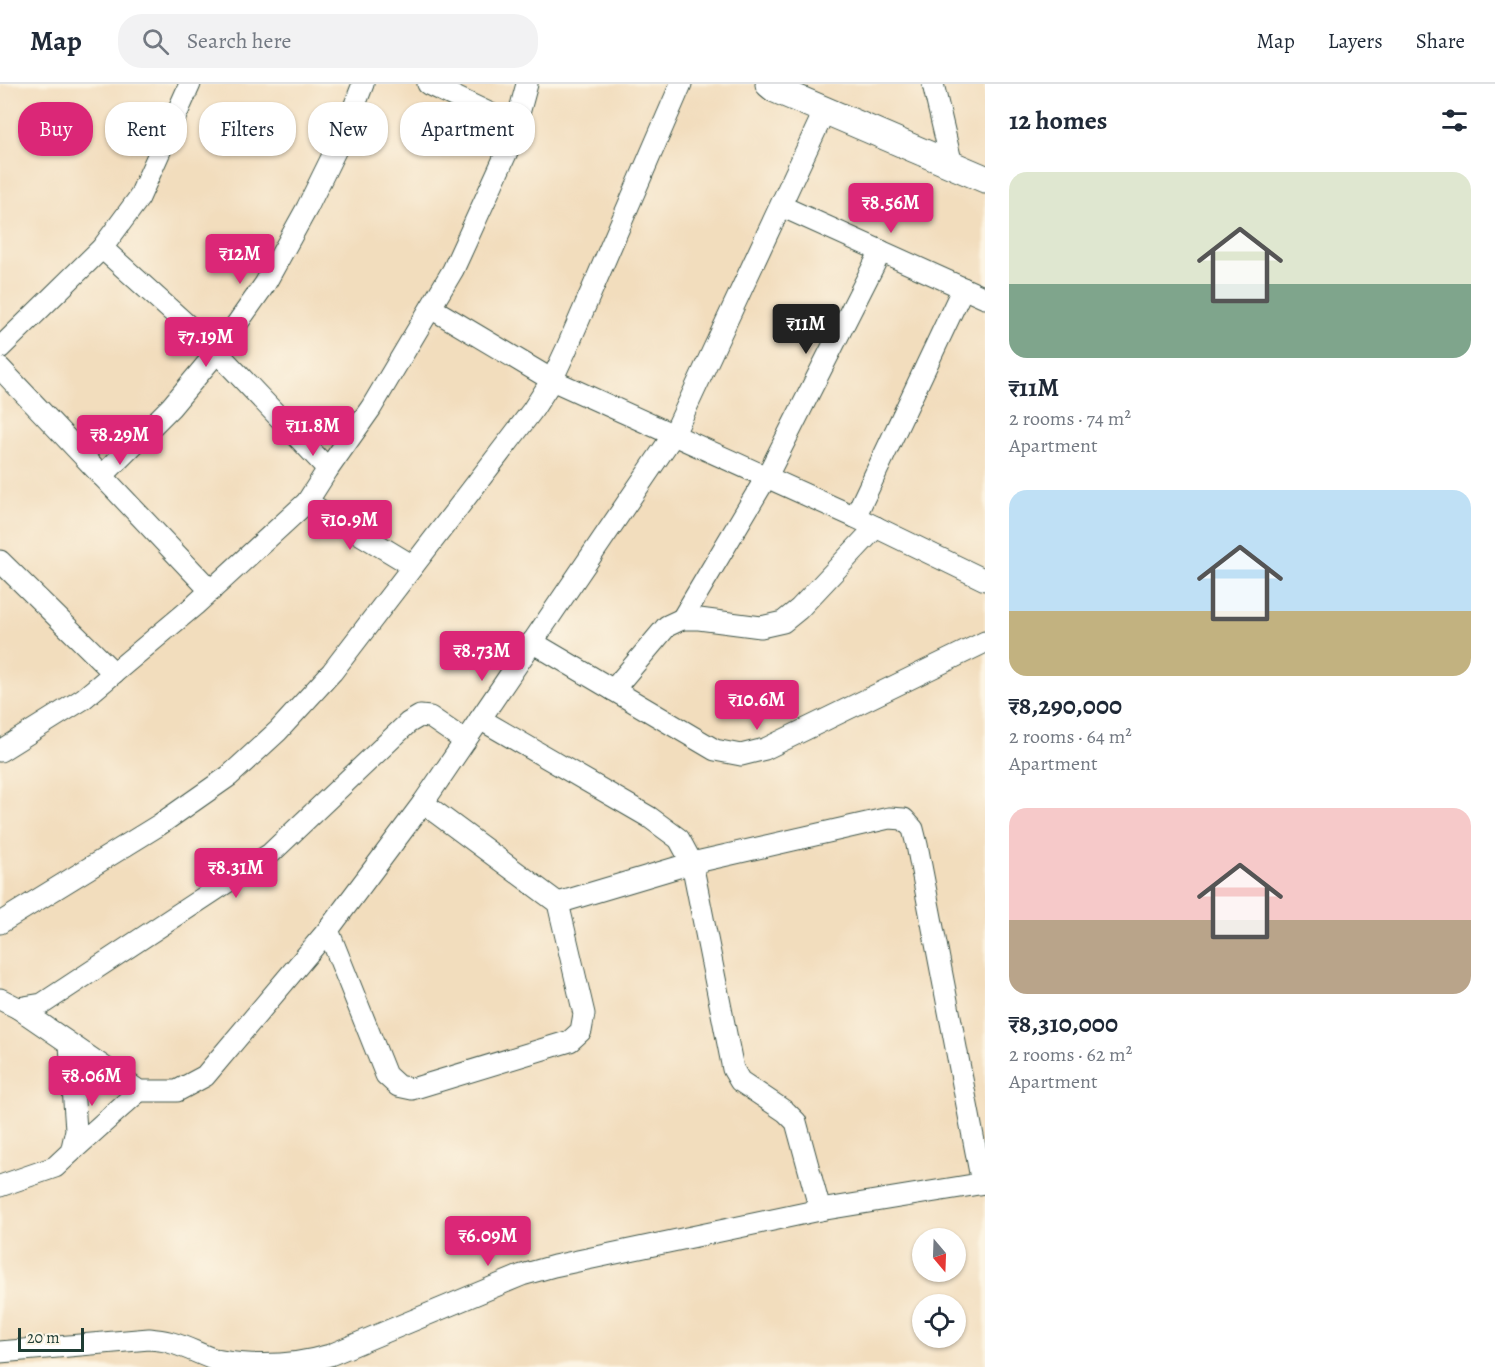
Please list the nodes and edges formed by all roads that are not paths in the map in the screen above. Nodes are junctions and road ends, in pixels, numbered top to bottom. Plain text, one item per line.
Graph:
1 (190, 84) edge
2 (363, 84) edge
3 (428, 84) edge
4 (527, 84) edge
5 (681, 84) edge
6 (769, 84) edge
7 (933, 84) edge
8 (466, 102) edge
9 (522, 102) edge
10 (825, 110) junction
11 (505, 156) edge
12 (952, 165) junction
13 (985, 179) edge
14 (781, 206) junction
15 (102, 248) junction
16 (880, 251) junction
17 (963, 288) junction
18 (985, 298) edge
19 (431, 308) junction
20 (0, 348) edge
21 (217, 352) junction
22 (0, 368) edge
23 (552, 380) junction
24 (674, 434) junction
25 (328, 469) junction
26 (102, 476) junction
27 (767, 476) junction
28 (307, 502) junction
29 (855, 517) junction
30 (876, 527) junction
31 (0, 561) edge
32 (413, 566) junction
33 (985, 580) edge
34 (211, 591) junction
35 (682, 619) junction
36 (532, 642) junction
37 (985, 642) edge
38 (114, 673) junction
39 (613, 690) junction
40 (480, 719) junction
41 (465, 741) junction
42 (0, 751) edge
43 (423, 803) junction
44 (692, 863) junction
45 (558, 903) junction
46 (0, 923) edge
47 (328, 930) junction
48 (9, 1004) edge
49 (70, 1045) junction
50 (139, 1091) junction
51 (71, 1152) junction
52 (983, 1183) edge
53 (0, 1186) edge
54 (820, 1210) junction
55 (0, 1352) edge

1 - 15 street
2 - 21 street
3 - 8 street
4 - 9 street
5 - 23 street
6 - 10 street
7 - 12 street
10 - 12 street
10 - 14 street
11 - 19 street
12 - 13 street
14 - 16 street
14 - 24 street
15 - 20 street
15 - 21 street
16 - 17 street
16 - 27 street
17 - 18 street
17 - 29 street
19 - 23 street
19 - 25 street
21 - 25 street
21 - 26 street
22 - 26 street
23 - 24 street
23 - 32 street
24 - 27 street
24 - 36 street
25 - 28 street
26 - 34 street
27 - 29 street
27 - 35 street
28 - 32 street
28 - 34 street
29 - 30 street
30 - 33 street
30 - 35 street
31 - 38 street
32 - 46 street
34 - 38 street
35 - 39 street
36 - 39 street
36 - 40 street
37 - 39 street
38 - 42 street
40 - 41 street
40 - 44 street
41 - 43 street
41 - 48 street
43 - 45 street
43 - 47 street
44 - 45 street
44 - 52 street
44 - 54 street
45 - 47 street
47 - 50 street
48 - 49 street
49 - 50 street
49 - 51 street
50 - 51 street
51 - 53 street
52 - 54 street
54 - 55 street

